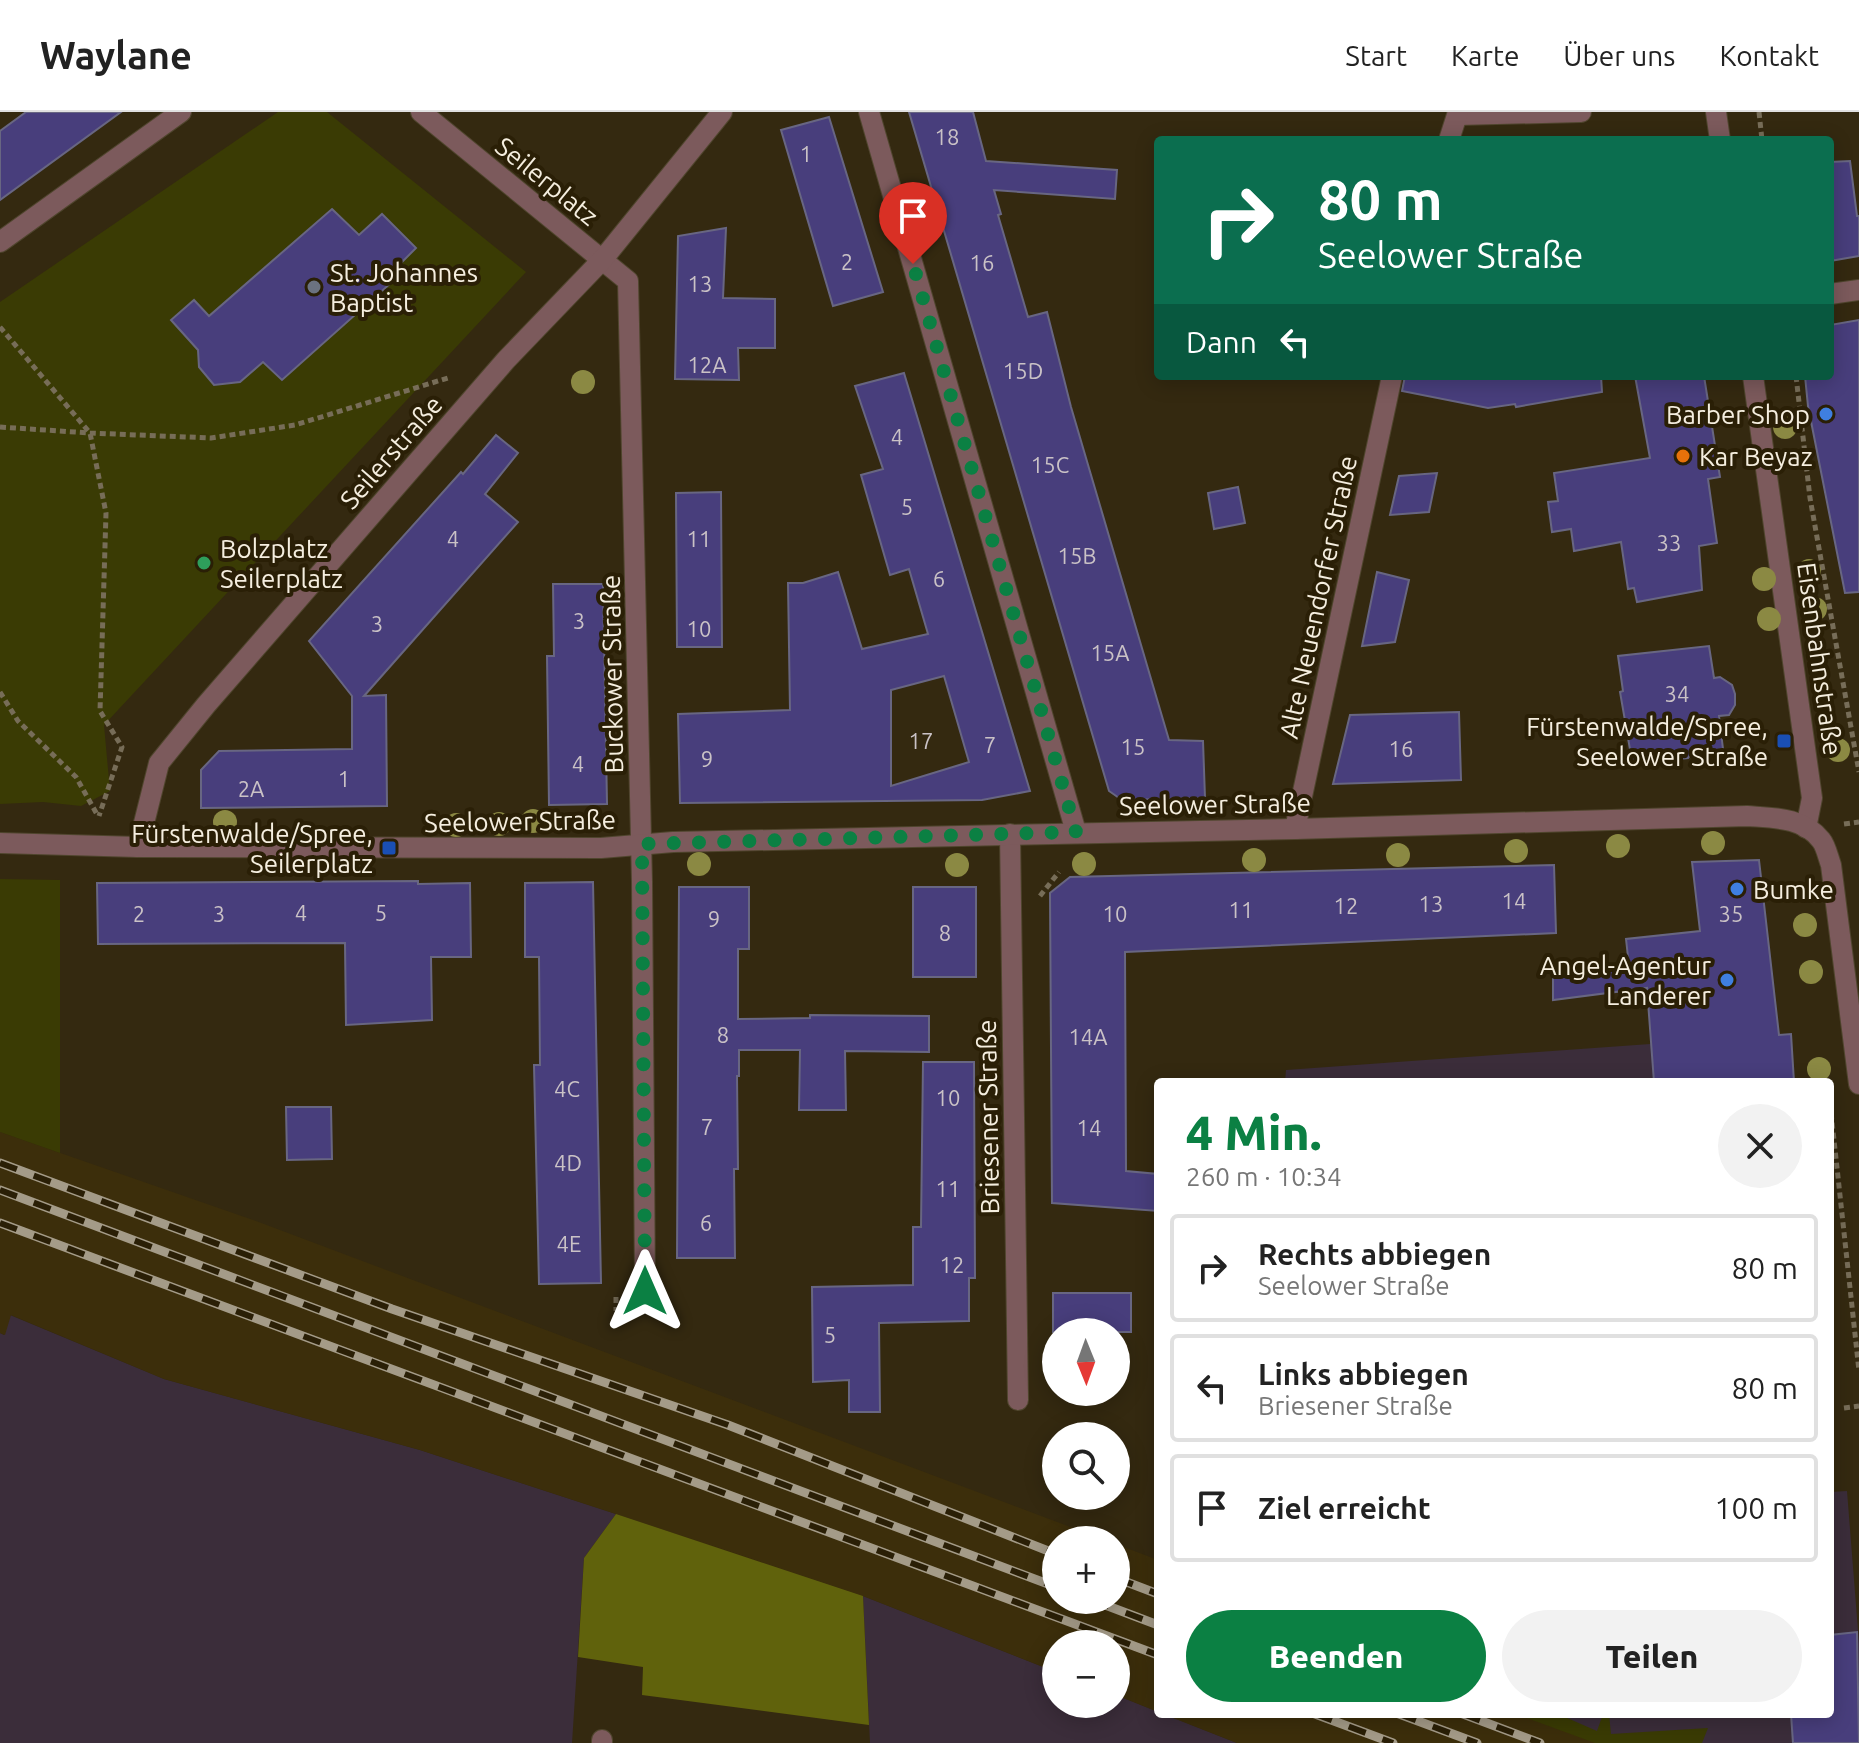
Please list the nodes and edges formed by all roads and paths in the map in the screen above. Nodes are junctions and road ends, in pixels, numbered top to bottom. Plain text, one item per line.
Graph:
1 (181, 112) edge
2 (421, 112) edge
3 (722, 112) edge
4 (869, 112) edge
5 (1581, 112) edge
6 (1716, 112) edge
7 (1759, 112) edge
8 (1458, 114) edge
9 (1450, 136) edge
10 (1719, 136) edge
11 (1762, 136) edge
12 (0, 242) edge
13 (603, 259) junction
14 (1859, 290) edge
15 (1834, 293) edge
16 (0, 327) edge
17 (506, 360) junction
18 (1391, 380) edge
19 (1754, 380) edge
20 (1796, 380) edge
21 (0, 427) edge
22 (90, 433) junction
23 (0, 692) edge
24 (1859, 772) edge
25 (1806, 828) junction
26 (1295, 829) junction
27 (1076, 832) junction
28 (1010, 834) junction
29 (0, 843) edge
30 (642, 844) junction
31 (138, 847) junction
32 (1859, 1084) edge
33 (1834, 1140) edge
34 (645, 1291) dead end
35 (1859, 1371) edge
36 (1018, 1400) dead end
37 (1859, 1406) edge
38 (1844, 1408) dead end

1 - 12 street
2 - 13 street, Seilerplatz
3 - 13 street, Seilerstraße
4 - 27 street
5 - 8 street
6 - 10 street
7 - 11 path
8 - 9 street
13 - 17 street, Seilerstraße
13 - 30 street, Buckower Straße
14 - 15 street
16 - 22 path
17 - 22 path
17 - 31 street, Seilerstraße
18 - 26 street, Alte Neuendorfer Straße
19 - 25 street, Eisenbahnstraße
20 - 24 path
21 - 22 path
22 - 23 path
25 - 26 street, Seelower Straße
25 - 32 street
26 - 27 street, Seelower Straße
27 - 28 street, Seelower Straße
28 - 30 street, Seelower Straße
28 - 36 street, Briesener Straße
29 - 31 street, Seelower Straße
30 - 31 street, Seelower Straße
30 - 34 street, Buckower Straße
33 - 35 path
37 - 38 path

